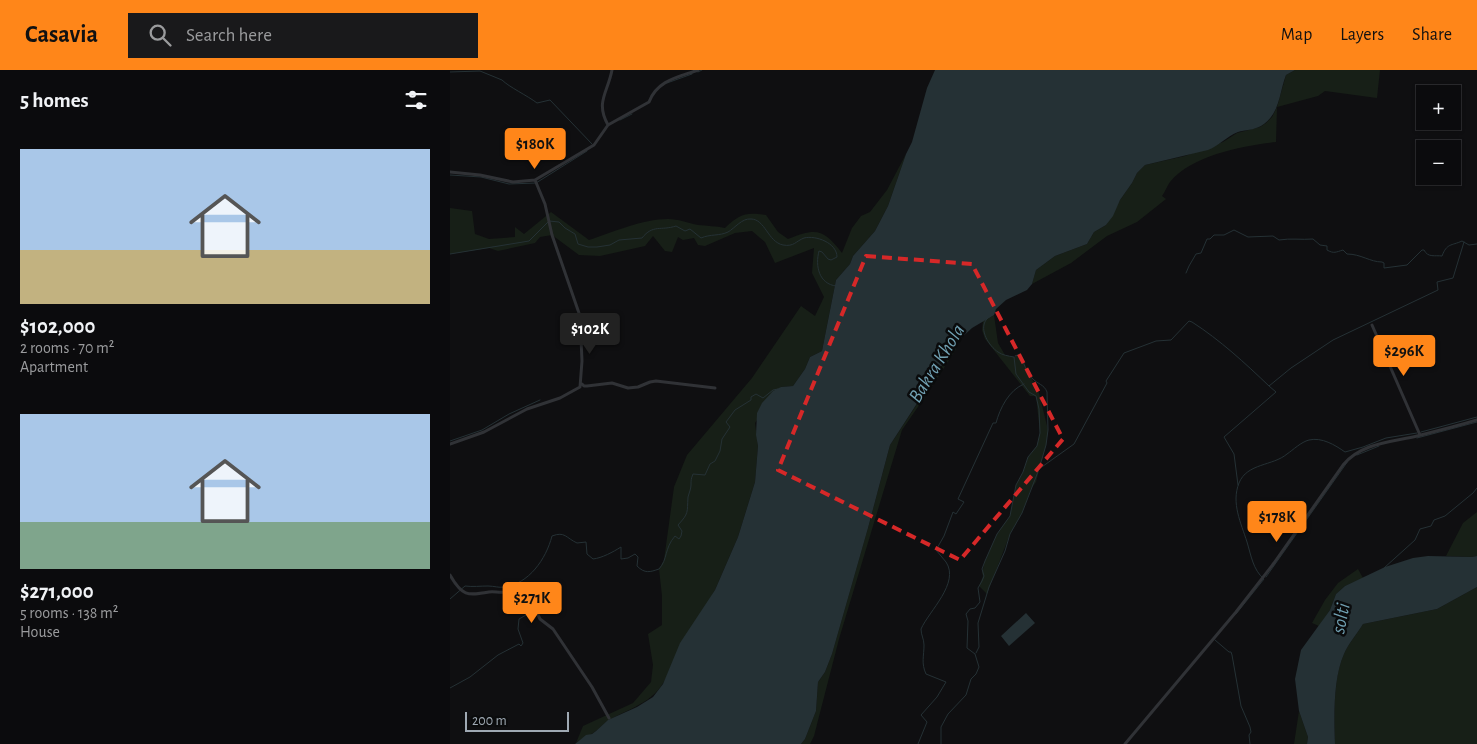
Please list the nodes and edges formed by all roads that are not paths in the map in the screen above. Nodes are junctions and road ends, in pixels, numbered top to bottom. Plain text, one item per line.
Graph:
1 (612, 70) edge
2 (698, 70) edge
3 (608, 125) junction
4 (450, 172) edge
5 (535, 180) junction
6 (1372, 325) dead end
7 (581, 383) junction
8 (715, 388) dead end
9 (1477, 420) edge
10 (1420, 435) junction
11 (450, 444) edge
12 (450, 575) edge
13 (610, 718) dead end
14 (1125, 744) edge

1 - 3 street
2 - 3 street
3 - 5 street
4 - 5 street
5 - 7 street
6 - 10 street
7 - 8 street
7 - 11 street
9 - 10 street
10 - 14 street
12 - 13 street

